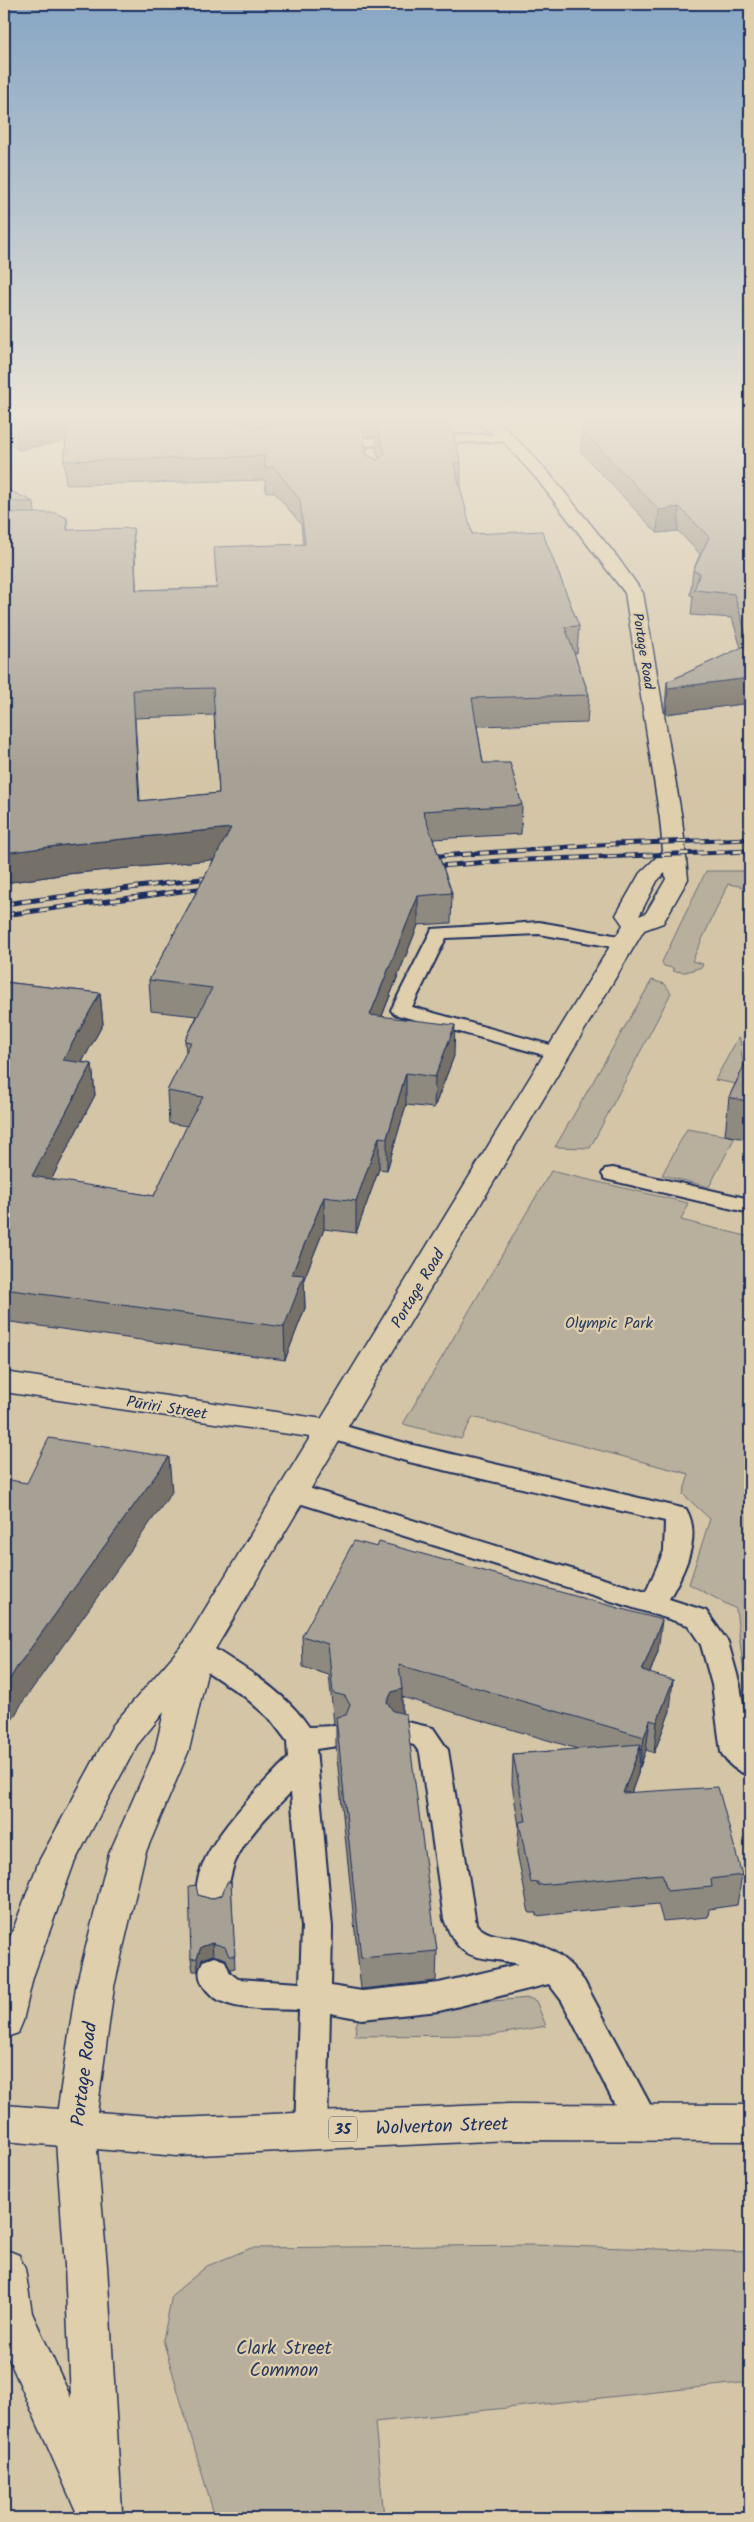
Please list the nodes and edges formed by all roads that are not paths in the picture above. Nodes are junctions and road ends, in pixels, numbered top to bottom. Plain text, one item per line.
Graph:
1 (592, 537) edge
2 (630, 934) junction
3 (558, 1053) junction
4 (613, 1174) dead end
5 (750, 1206) edge
6 (4, 1382) edge
7 (330, 1430) junction
8 (292, 1492) junction
9 (654, 1603) junction
10 (197, 1652) junction
11 (404, 1732) edge
12 (335, 1737) edge
13 (302, 1750) junction
14 (750, 1764) edge
15 (211, 1897) edge
16 (555, 1969) junction
17 (214, 1970) dead end
18 (314, 1997) junction
19 (4, 2021) edge
20 (642, 2121) junction
21 (4, 2122) edge
22 (750, 2123) edge
23 (75, 2128) junction
24 (311, 2130) junction
25 (4, 2269) edge
26 (100, 2515) edge

1 - 2 main road, Portage Road
2 - 3 main road, Portage Road
2 - 3 lane
3 - 7 main road, Portage Road
4 - 5 lane
6 - 7 main road, Pūriri Street
7 - 8 main road, Portage Road
7 - 9 lane
8 - 9 lane
8 - 10 main road, Portage Road
9 - 14 lane
10 - 13 lane
10 - 19 main road, Portage Road
10 - 23 main road, Portage Road
11 - 16 lane
12 - 13 lane
13 - 15 lane
13 - 18 lane
16 - 18 lane
16 - 20 lane
17 - 18 lane
18 - 24 lane
20 - 22 main road, Wolverton Street / 35
20 - 24 main road, Wolverton Street / 35
21 - 23 main road, 35
23 - 24 main road, Wolverton Street / 35
23 - 26 main road, Portage Road
25 - 26 main road, Portage Road

